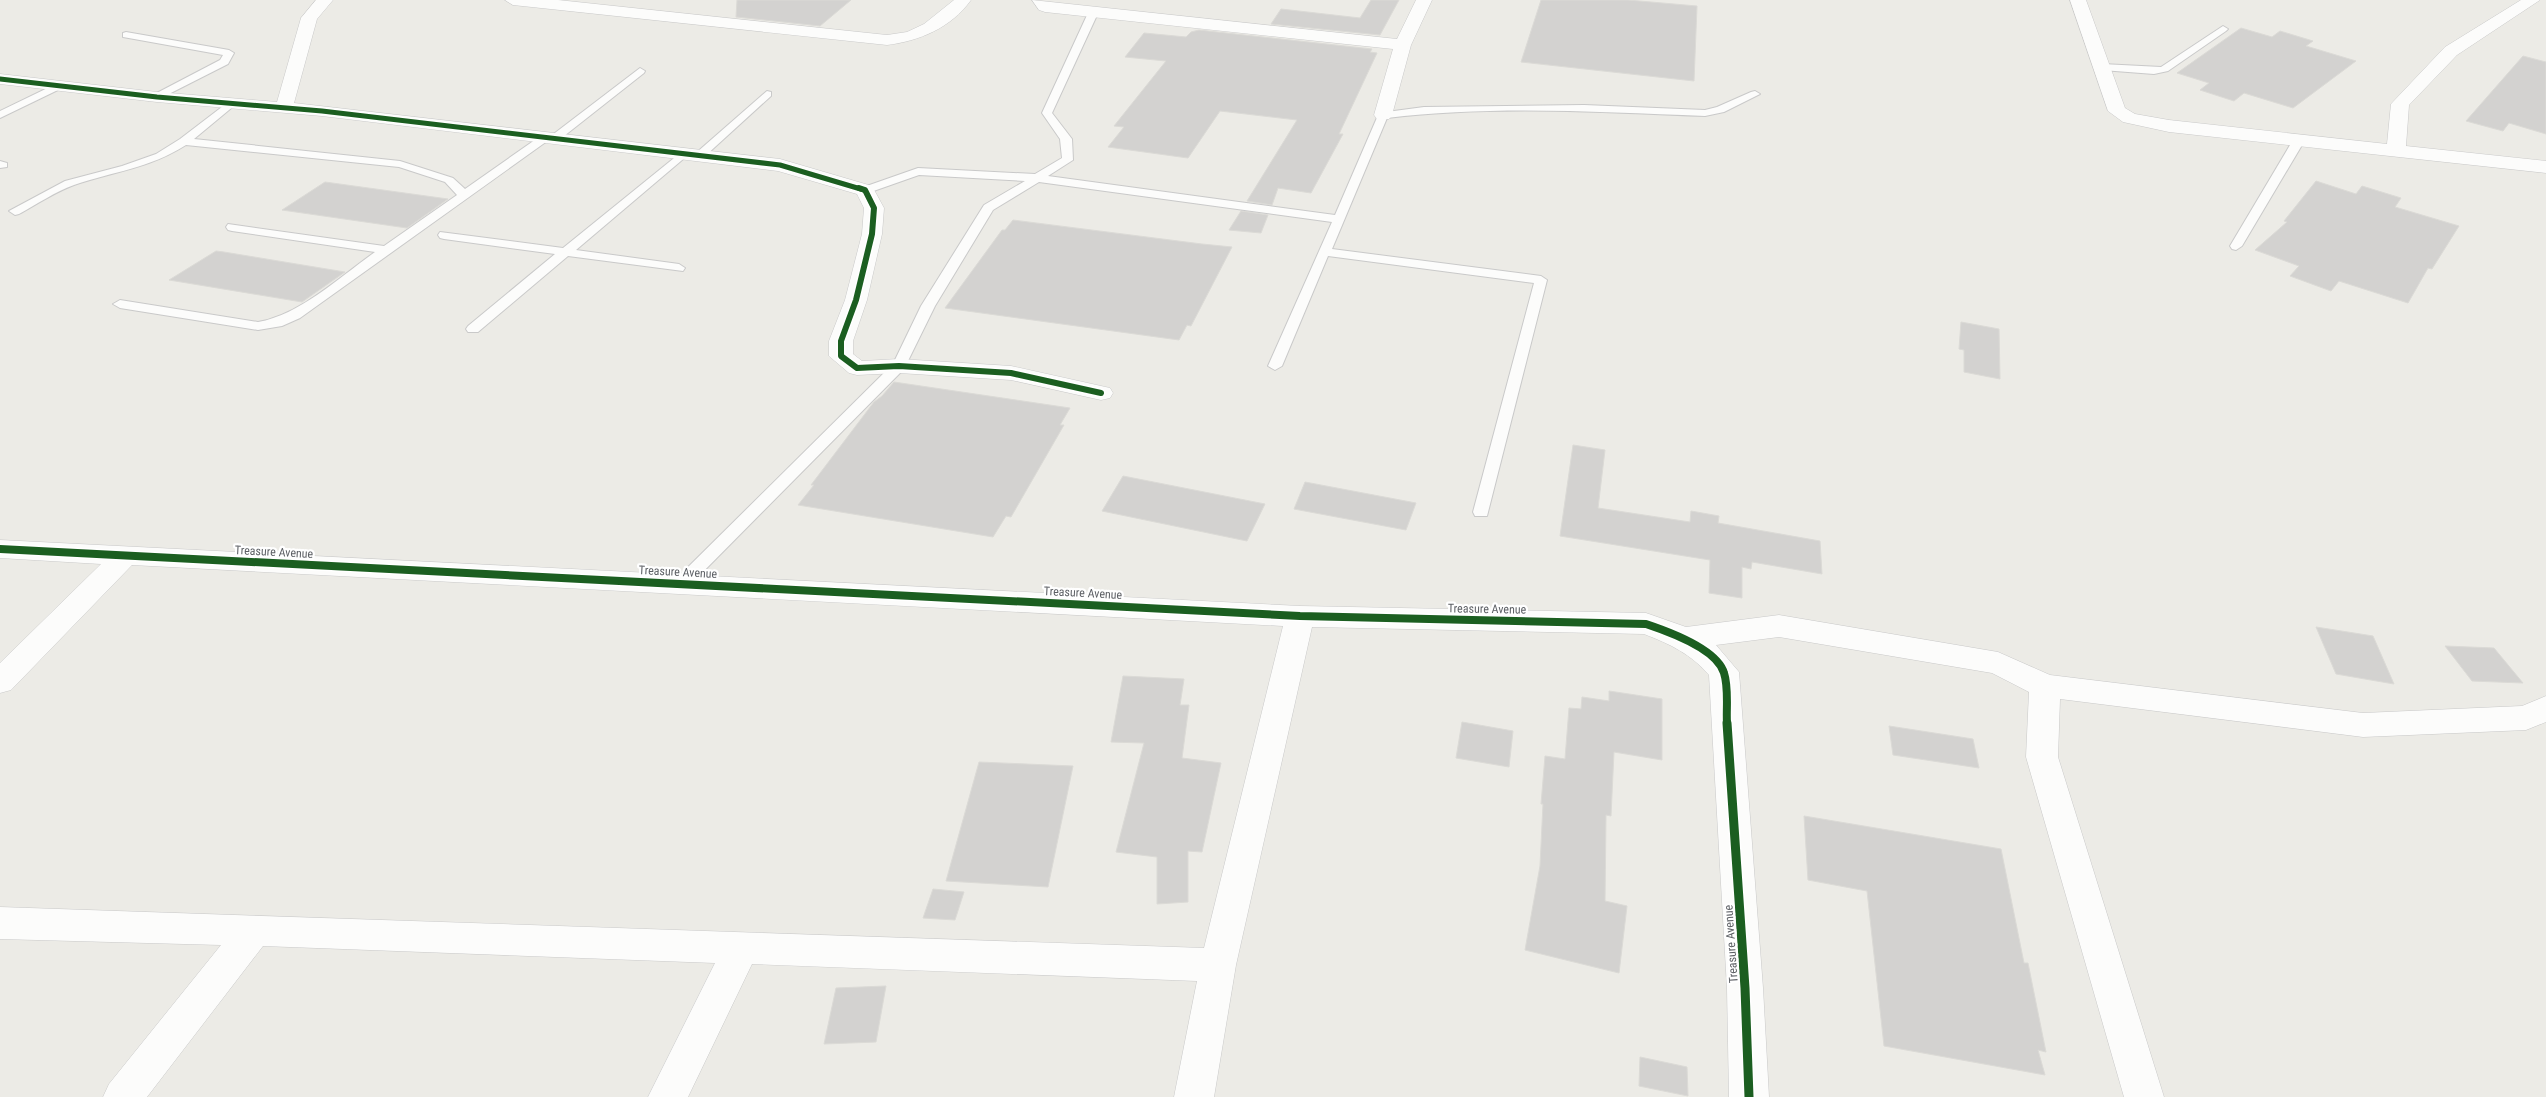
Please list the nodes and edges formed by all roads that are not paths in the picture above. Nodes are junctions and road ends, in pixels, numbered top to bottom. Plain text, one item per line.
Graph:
1 (325, 0) edge
2 (513, 0) edge
3 (683, 0) edge
4 (963, 0) edge
5 (1040, 0) edge
6 (1424, 0) edge
7 (2078, 0) edge
8 (2530, 2) edge
9 (2546, 7) edge
10 (1093, 12) junction
11 (682, 19) junction
12 (2223, 29) dead end
13 (126, 35) dead end
14 (1402, 45) junction
15 (2102, 67) junction
16 (640, 71) dead end
17 (0, 79) edge
18 (58, 86) junction
19 (767, 94) dead end
20 (1755, 94) dead end
21 (157, 97) junction
22 (230, 103) junction
23 (284, 108) junction
24 (0, 115) edge
25 (1383, 115) junction
26 (550, 137) junction
27 (2299, 140) junction
28 (184, 141) junction
29 (2396, 149) junction
30 (692, 154) junction
31 (2546, 167) edge
32 (1036, 178) junction
33 (865, 190) junction
34 (464, 195) junction
35 (15, 211) dead end
36 (1339, 219) junction
37 (232, 227) dead end
38 (444, 235) dead end
39 (2236, 246) dead end
40 (386, 250) junction
41 (565, 252) junction
42 (1324, 252) junction
43 (678, 268) dead end
44 (120, 304) dead end
45 (473, 329) dead end
46 (899, 366) junction
47 (1275, 366) dead end
48 (1101, 393) dead end
49 (1481, 512) dead end
50 (0, 549) edge
51 (126, 555) junction
52 (680, 584) junction
53 (1300, 616) junction
54 (1684, 638) junction
55 (0, 682) edge
56 (2045, 686) junction
57 (2546, 708) edge
58 (0, 923) edge
59 (254, 930) junction
60 (742, 947) junction
61 (1218, 965) junction
62 (123, 1097) edge
63 (668, 1097) edge
64 (1194, 1097) edge
65 (1749, 1097) edge
66 (2144, 1097) edge

1 - 23 street
2 - 11 street
3 - 11 street
4 - 11 street
5 - 10 street
6 - 14 street
7 - 15 street
8 - 9 street
8 - 29 street
10 - 14 street
10 - 32 lane
12 - 15 lane
13 - 21 lane
14 - 25 street
15 - 27 street
16 - 26 lane
17 - 18 street
18 - 21 street
18 - 24 lane
19 - 30 lane
20 - 25 lane
21 - 22 street
22 - 23 street
22 - 28 lane
23 - 26 street
25 - 36 lane
26 - 30 street
26 - 34 lane
27 - 29 street
27 - 39 lane
28 - 34 lane
28 - 35 lane
29 - 31 street
30 - 33 street
30 - 41 lane
32 - 33 lane
32 - 36 lane
32 - 46 lane
33 - 46 street
34 - 40 lane
36 - 42 lane
37 - 40 lane
38 - 41 lane
40 - 44 lane
41 - 43 lane
41 - 45 lane
42 - 47 lane
42 - 49 lane
46 - 48 street
46 - 52 lane
50 - 51 street, Treasure Avenue
51 - 52 street, Treasure Avenue
51 - 55 street
52 - 53 street, Treasure Avenue
53 - 54 street, Treasure Avenue
53 - 61 street
54 - 56 street
54 - 65 street, Treasure Avenue
56 - 57 street
56 - 66 street
58 - 59 street
59 - 60 street
59 - 62 street
60 - 61 street
60 - 63 street
61 - 64 street

